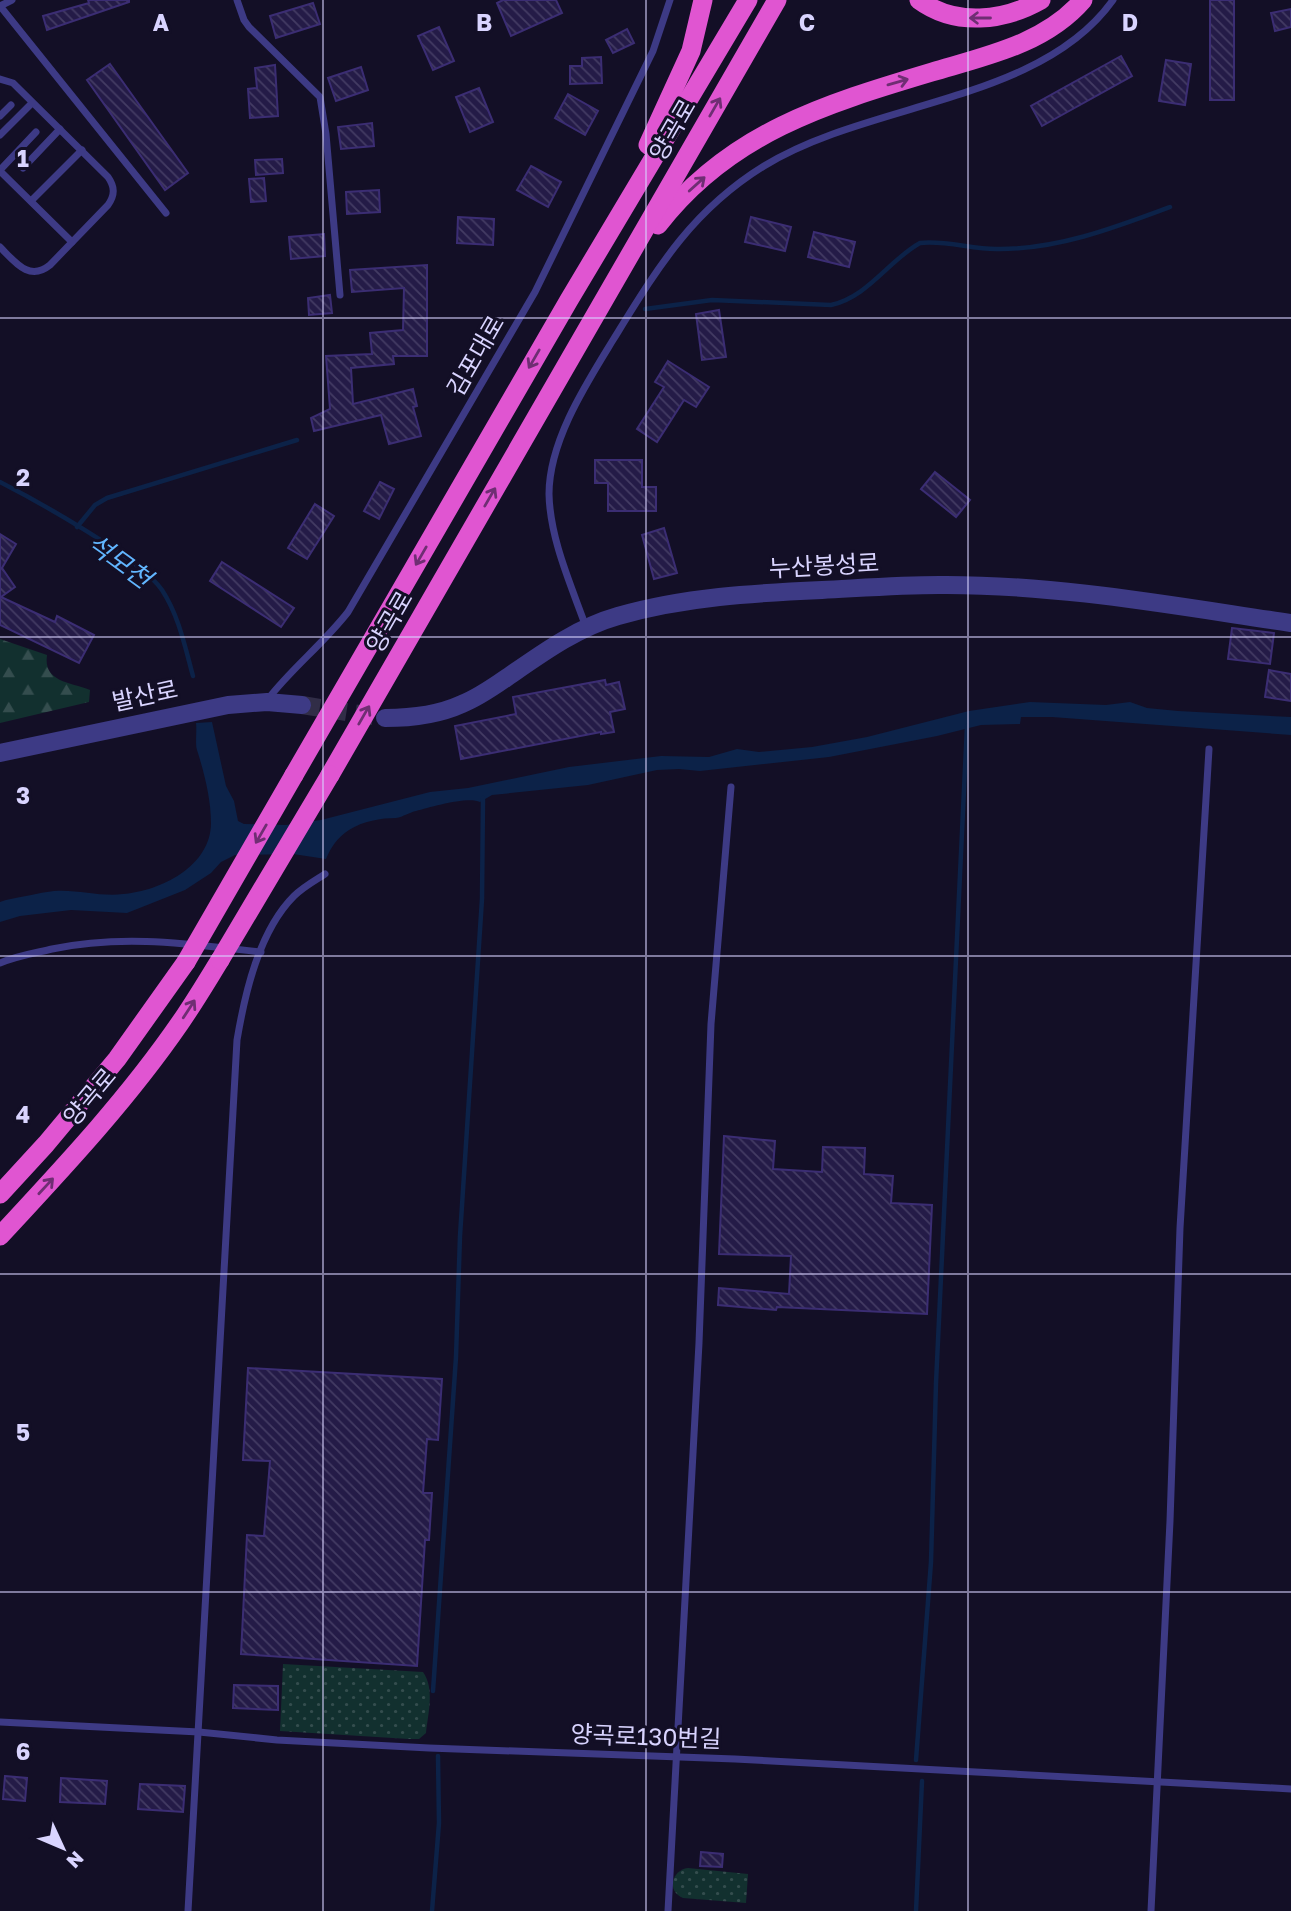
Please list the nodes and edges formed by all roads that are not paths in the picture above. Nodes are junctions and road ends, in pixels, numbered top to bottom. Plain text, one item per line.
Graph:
1 (12, 0) edge
2 (237, 0) edge
3 (670, 0) edge
4 (702, 0) edge
5 (748, 0) edge
6 (777, 0) edge
7 (919, 0) edge
8 (1041, 0) edge
9 (1083, 0) edge
10 (1113, 0) edge
11 (0, 6) edge
12 (0, 79) edge
13 (32, 103) junction
14 (11, 105) dead end
15 (0, 116) edge
16 (60, 129) junction
17 (36, 132) dead end
18 (0, 135) edge
19 (82, 150) junction
20 (23, 167) dead end
21 (0, 170) edge
22 (31, 201) junction
23 (166, 213) dead end
24 (72, 242) junction
25 (0, 247) edge
26 (340, 295) dead end
27 (569, 300) junction
28 (570, 357) junction
29 (1291, 623) edge
30 (587, 627) junction
31 (267, 702) junction
32 (302, 705) tunnel mouth
33 (385, 718) tunnel mouth
34 (1209, 749) dead end
35 (0, 753) edge
36 (731, 787) dead end
37 (324, 874) dead end
38 (261, 952) junction
39 (0, 963) edge
40 (0, 1194) edge
41 (0, 1236) edge
42 (0, 1723) edge
43 (199, 1732) junction
44 (676, 1757) junction
45 (1157, 1783) junction
46 (1291, 1789) edge
47 (188, 1911) edge
48 (668, 1911) edge
49 (1151, 1911) edge

1 - 11 lane
2 - 26 lane
3 - 31 lane, 김포대로
4 - 27 highway
5 - 27 highway, 양곡로
28 -> 6 highway, 양곡로
8 -> 7 highway
28 -> 9 highway
10 - 30 lane
11 - 23 lane
12 - 13 lane
13 - 16 lane
13 - 18 lane
14 - 15 lane
16 - 19 lane
16 - 20 lane
17 - 21 lane
19 - 22 lane
19 - 24 lane
21 - 22 lane
22 - 24 lane
24 - 25 lane
27 -> 40 highway, 양곡로, bridge
41 -> 28 highway, 양곡로, bridge
29 - 30 street, 누산봉성로
30 - 33 street, 누산봉성로
31 - 32 street, 발산로
31 - 35 street, 발산로
34 - 45 lane
36 - 44 lane
37 - 38 lane
38 - 39 lane
38 - 43 lane
42 - 43 lane, 양곡로130번길
43 - 44 lane, 양곡로130번길
43 - 47 lane
44 - 45 lane, 양곡로130번길
44 - 48 lane
45 - 46 lane, 양곡로130번길
45 - 49 lane

